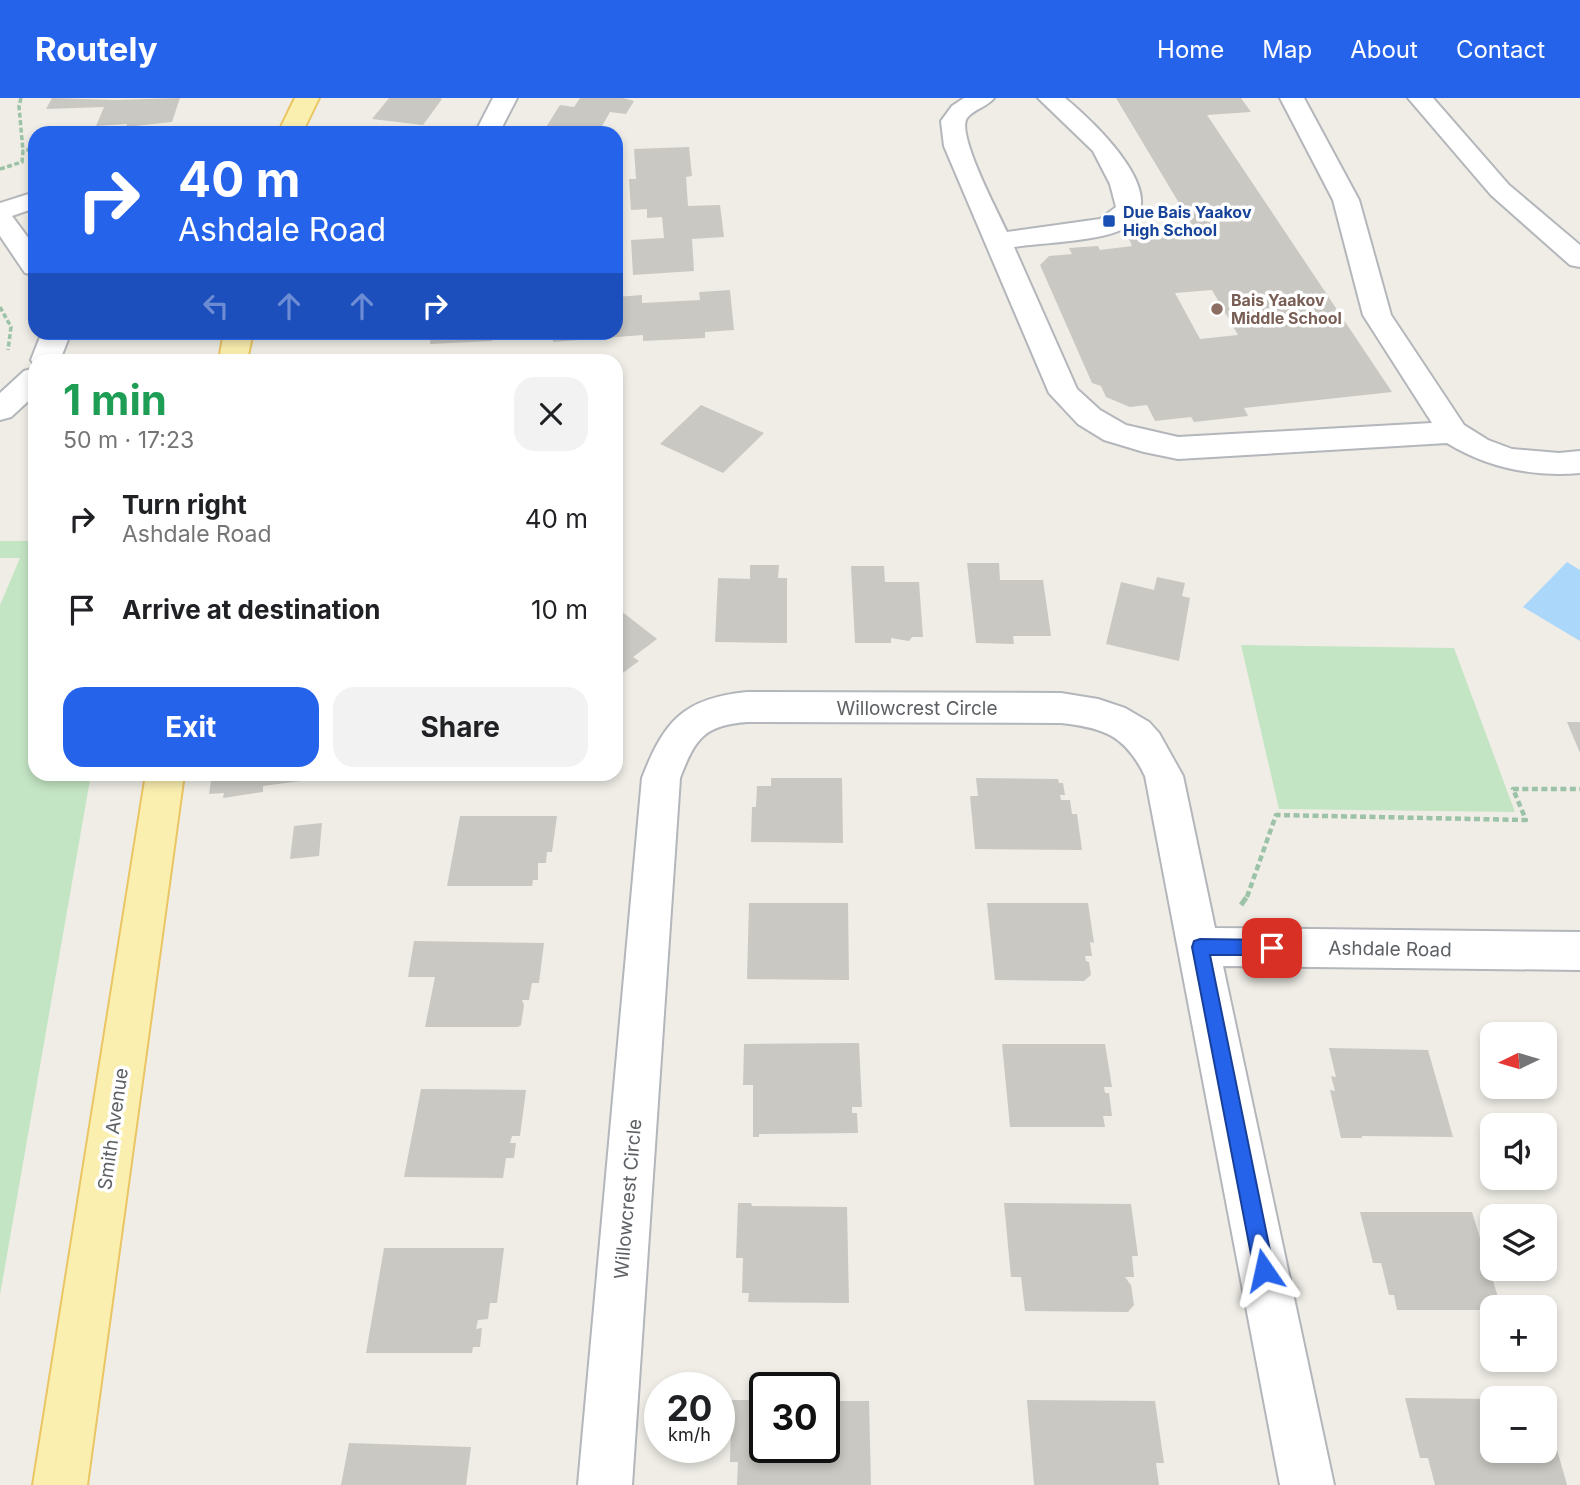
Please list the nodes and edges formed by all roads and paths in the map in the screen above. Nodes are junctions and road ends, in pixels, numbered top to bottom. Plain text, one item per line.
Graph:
1 (21, 98) edge
2 (307, 98) edge
3 (505, 98) edge
4 (982, 98) edge
5 (1050, 98) edge
6 (1292, 98) edge
7 (1420, 98) edge
8 (293, 126) edge
9 (491, 126) edge
10 (28, 150) edge
11 (23, 151) junction
12 (0, 169) edge
13 (28, 178) edge
14 (0, 186) edge
15 (28, 202) edge
16 (0, 211) edge
17 (0, 216) edge
18 (997, 241) junction
19 (28, 257) edge
20 (1580, 259) edge
21 (0, 307) edge
22 (5, 359) dead end
23 (28, 384) edge
24 (0, 410) edge
25 (1453, 432) junction
26 (1580, 462) edge
27 (164, 781) edge
28 (1580, 789) edge
29 (1238, 908) dead end
30 (1200, 947) junction
31 (1580, 951) edge
32 (61, 1485) edge
33 (605, 1485) edge
34 (1307, 1485) edge

1 - 11 path
2 - 8 main road
3 - 9 street
4 - 18 street
5 - 18 street
6 - 25 street
7 - 20 street
10 - 11 path
11 - 12 path
13 - 14 street
15 - 16 street
17 - 19 street
18 - 25 street
21 - 22 path
23 - 24 street
25 - 26 street
27 - 32 main road, Smith Avenue
28 - 29 path
30 - 31 street, Ashdale Road
30 - 33 street, Willowcrest Circle
30 - 34 street, Willowcrest Circle

